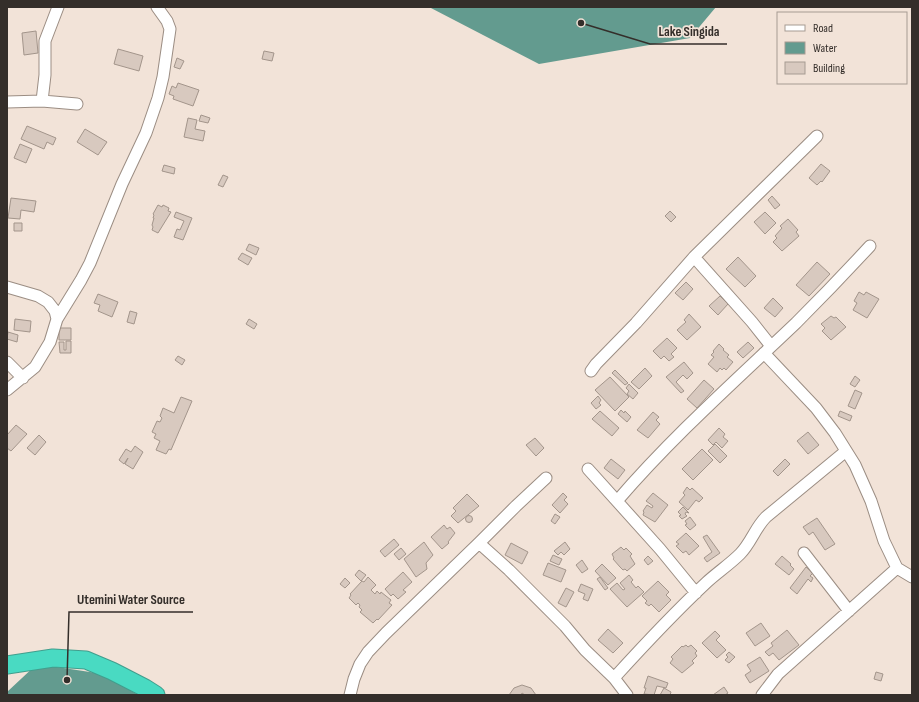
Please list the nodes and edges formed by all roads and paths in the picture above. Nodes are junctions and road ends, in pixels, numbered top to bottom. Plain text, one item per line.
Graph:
1 (58, 7) edge
2 (157, 7) edge
3 (42, 101) junction
4 (7, 102) edge
5 (77, 104) dead end
6 (817, 136) dead end
7 (870, 246) dead end
8 (694, 257) junction
9 (7, 287) edge
10 (57, 319) junction
11 (768, 349) junction
12 (7, 362) edge
13 (591, 371) dead end
14 (23, 378) junction
15 (7, 390) edge
16 (846, 451) junction
17 (588, 469) dead end
18 (546, 478) dead end
19 (617, 501) junction
20 (479, 543) junction
21 (804, 553) dead end
22 (897, 568) junction
23 (912, 577) edge
24 (696, 592) junction
25 (849, 611) junction
26 (15, 664) edge
27 (7, 673) edge
28 (614, 678) junction
29 (156, 695) edge
30 (350, 695) edge
31 (626, 695) edge
32 (762, 695) edge

1 - 3 street
2 - 10 street
3 - 4 street
3 - 5 street
6 - 8 street
7 - 11 street
8 - 11 street
8 - 13 street
9 - 10 street
10 - 14 street
11 - 16 street
11 - 19 street
12 - 14 street
14 - 15 street
16 - 22 street
16 - 24 street
17 - 19 street
18 - 20 street
19 - 24 street
20 - 28 street
20 - 30 street
21 - 25 street
22 - 23 street
22 - 25 street
24 - 28 street
25 - 32 street
26 - 27 highway
26 - 29 highway
28 - 31 street

